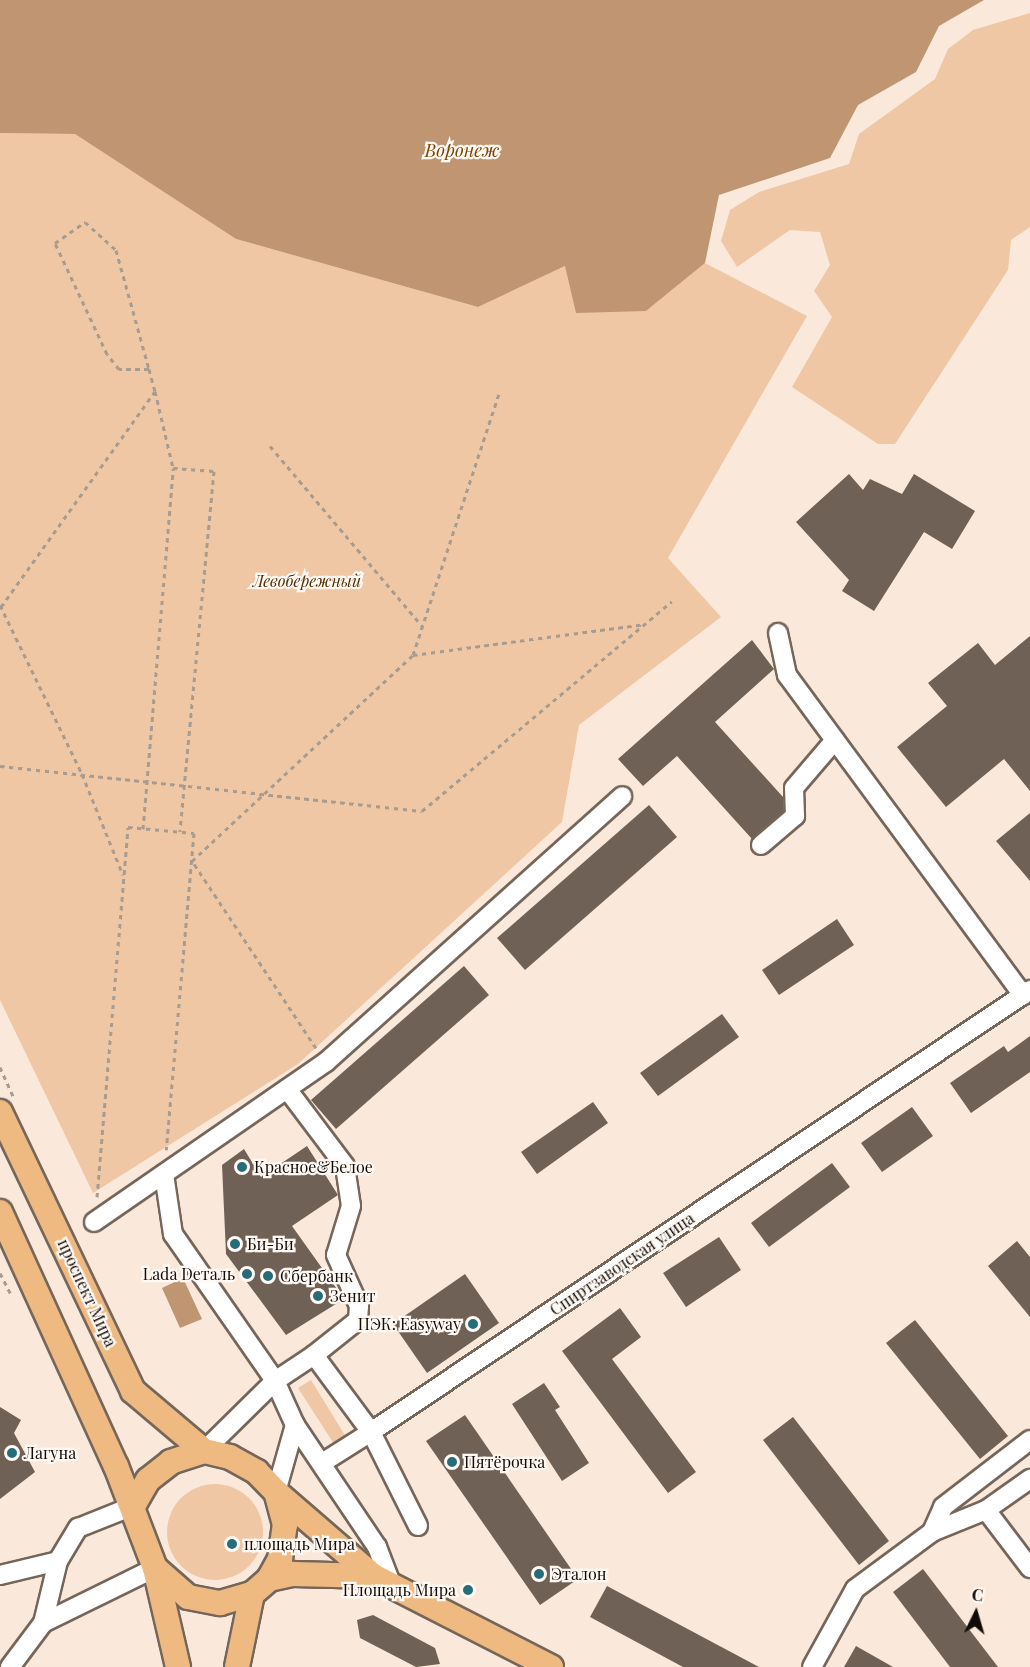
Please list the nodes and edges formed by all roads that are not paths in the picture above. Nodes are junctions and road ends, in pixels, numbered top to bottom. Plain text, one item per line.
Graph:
1 (778, 633) dead end
2 (835, 740) junction
3 (622, 796) dead end
4 (761, 845) dead end
5 (1026, 993) edge
6 (287, 1089) junction
7 (0, 1112) edge
8 (164, 1174) junction
9 (0, 1212) edge
10 (94, 1222) road end
11 (314, 1355) junction
12 (275, 1381) junction
13 (295, 1425) junction
14 (371, 1432) junction
15 (1030, 1440) edge
16 (204, 1451) junction
17 (322, 1463) junction
18 (1030, 1479) edge
19 (276, 1492) junction
20 (133, 1506) junction
21 (986, 1510) junction
22 (418, 1526) dead end
23 (932, 1532) junction
24 (58, 1561) junction
25 (155, 1568) junction
26 (1030, 1568) edge
27 (0, 1575) edge
28 (383, 1581) junction
29 (260, 1586) junction
30 (43, 1623) junction
31 (10, 1667) edge
32 (178, 1667) edge
33 (237, 1667) edge
34 (551, 1667) edge
35 (812, 1667) edge

1 - 2 street
2 - 4 street
2 - 5 street
3 - 6 street
5 - 14 street, Спиртзаводская улица
6 - 8 street
6 - 11 street
7 - 16 main road, проспект Мира
8 - 10 street
8 - 12 street
9 - 20 main road
11 - 12 street
11 - 14 street
12 - 13 street
12 - 16 street
13 - 17 street
13 - 19 street
14 - 17 street, Спиртзаводская улица
14 - 22 street
15 - 23 street
16 - 19 main road
16 - 20 main road
17 - 28 street
18 - 21 street
19 - 28 main road
19 - 29 main road
20 - 24 street
20 - 25 main road
21 - 23 street
21 - 26 street
23 - 35 street
24 - 27 street
24 - 30 street
25 - 29 main road
25 - 30 street
25 - 32 main road
28 - 29 main road
28 - 34 main road
29 - 33 main road
30 - 31 street

